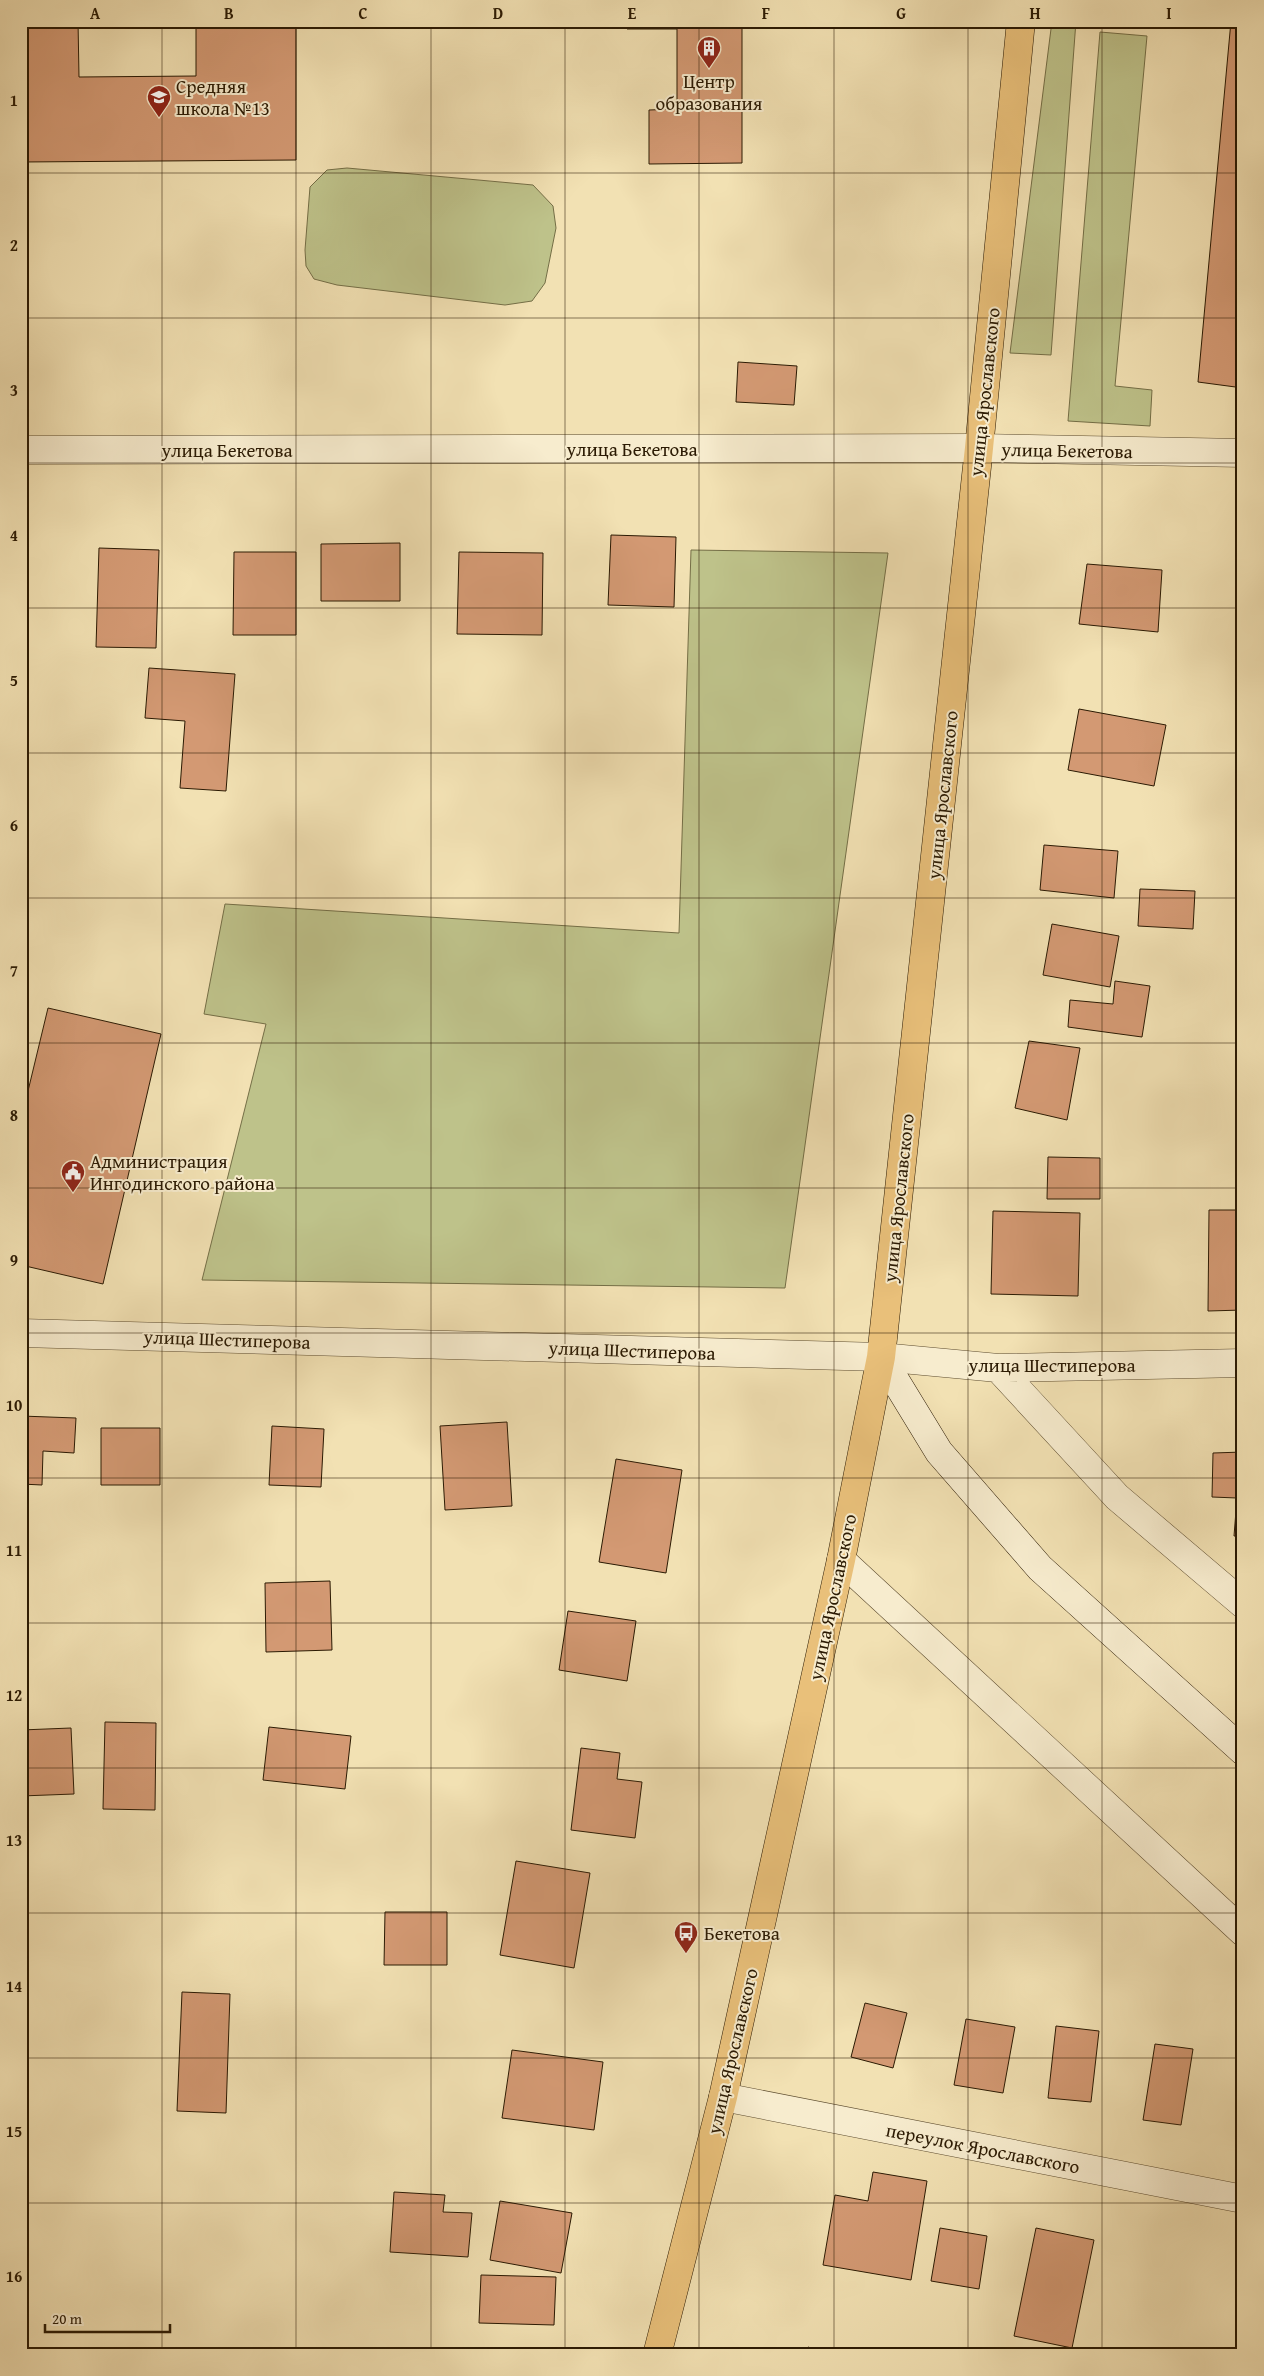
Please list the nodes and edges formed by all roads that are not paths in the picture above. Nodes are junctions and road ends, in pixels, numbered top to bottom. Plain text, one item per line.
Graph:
1 (1021, 21) edge
2 (979, 448) junction
3 (21, 450) edge
4 (1243, 453) edge
5 (21, 1333) edge
6 (881, 1357) junction
7 (1243, 1362) edge
8 (998, 1368) junction
9 (841, 1560) junction
10 (1243, 1604) edge
11 (1243, 1751) edge
12 (1243, 1932) edge
13 (723, 2097) junction
14 (1243, 2199) edge
15 (657, 2355) edge

1 - 2 main road, улица Ярославского
2 - 3 street, улица Бекетова
2 - 4 street, улица Бекетова
2 - 6 main road, улица Ярославского
5 - 6 street, улица Шестиперова
6 - 8 street, улица Шестиперова
6 - 9 main road, улица Ярославского
6 - 11 street
7 - 8 street, улица Шестиперова
8 - 10 street
9 - 12 street
9 - 13 main road, улица Ярославского
13 - 14 street, переулок Ярославского
13 - 15 main road, улица Ярославского

